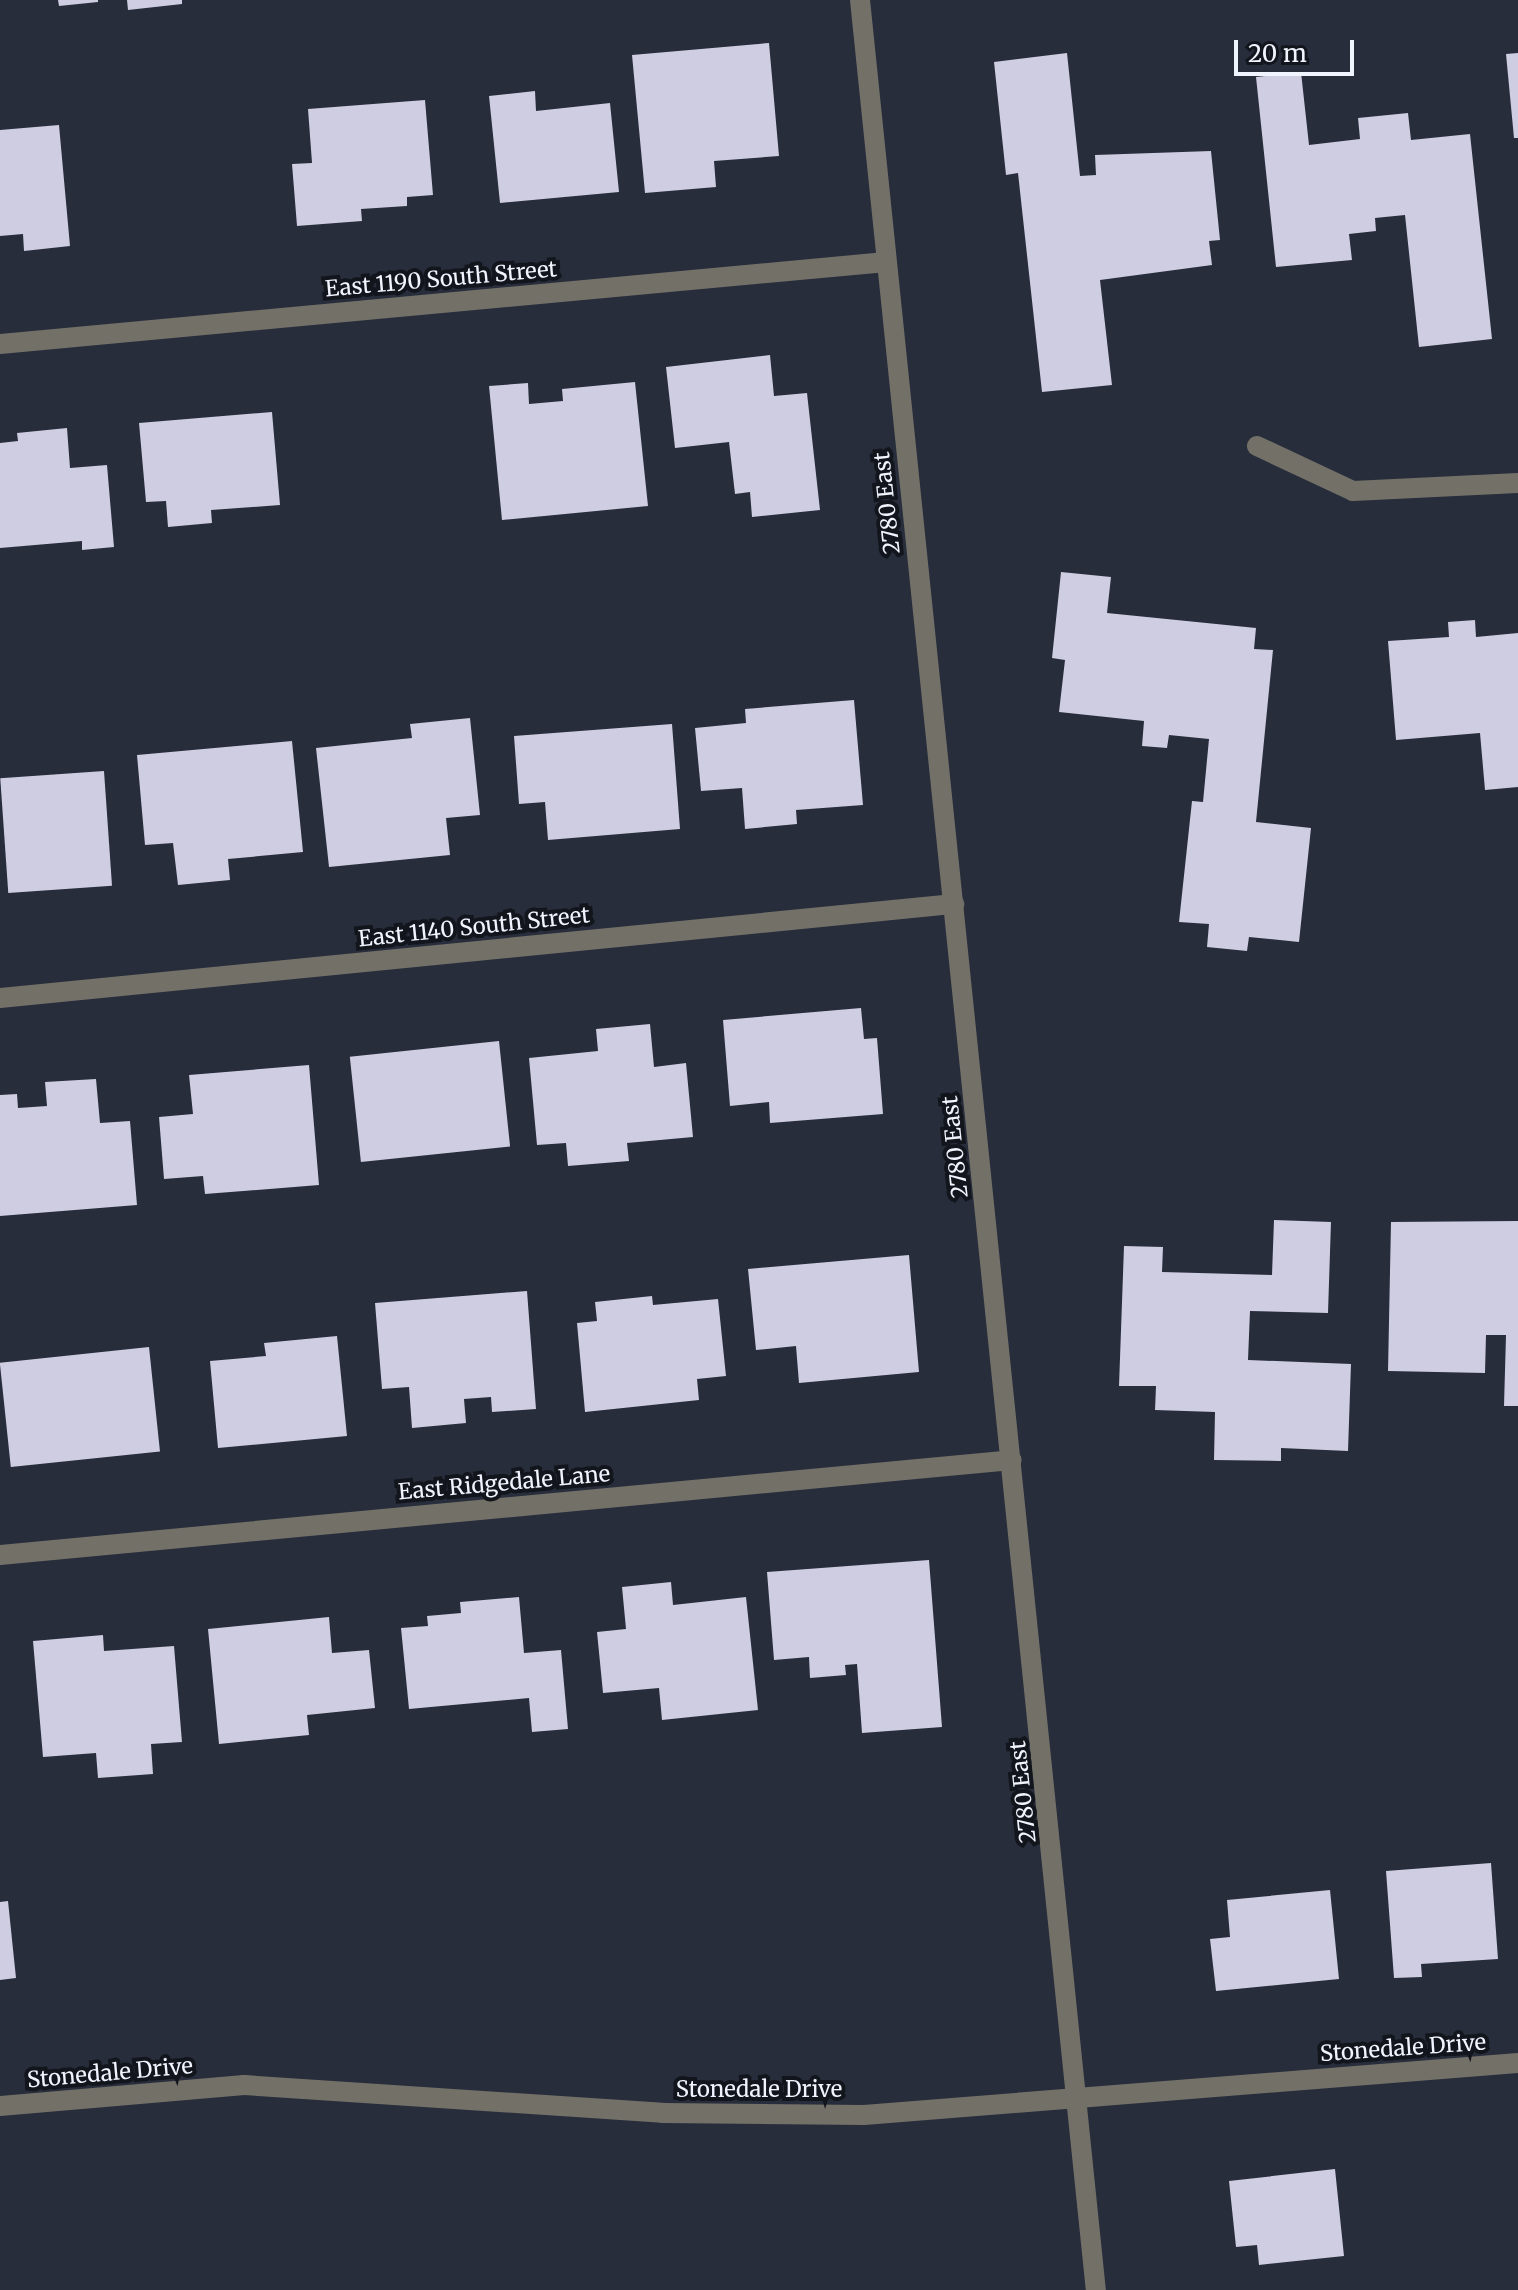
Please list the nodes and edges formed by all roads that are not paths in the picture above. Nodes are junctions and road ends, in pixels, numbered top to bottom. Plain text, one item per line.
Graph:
1 (860, 0) edge
2 (886, 262) junction
3 (0, 344) edge
4 (1257, 446) dead end
5 (1518, 483) edge
6 (954, 904) junction
7 (0, 998) edge
8 (1012, 1460) junction
9 (0, 1555) edge
10 (1518, 2063) edge
11 (1078, 2098) junction
12 (0, 2106) edge
13 (1096, 2290) edge

1 - 2 street, 2780 East
2 - 3 street, East 1190 South Street
2 - 6 street, 2780 East
4 - 5 street
6 - 7 street, East 1140 South Street
6 - 8 street, 2780 East
8 - 9 street, East Ridgedale Lane
8 - 11 street, 2780 East
10 - 11 street, Stonedale Drive
11 - 12 street, Stonedale Drive
11 - 13 street, 2780 East

